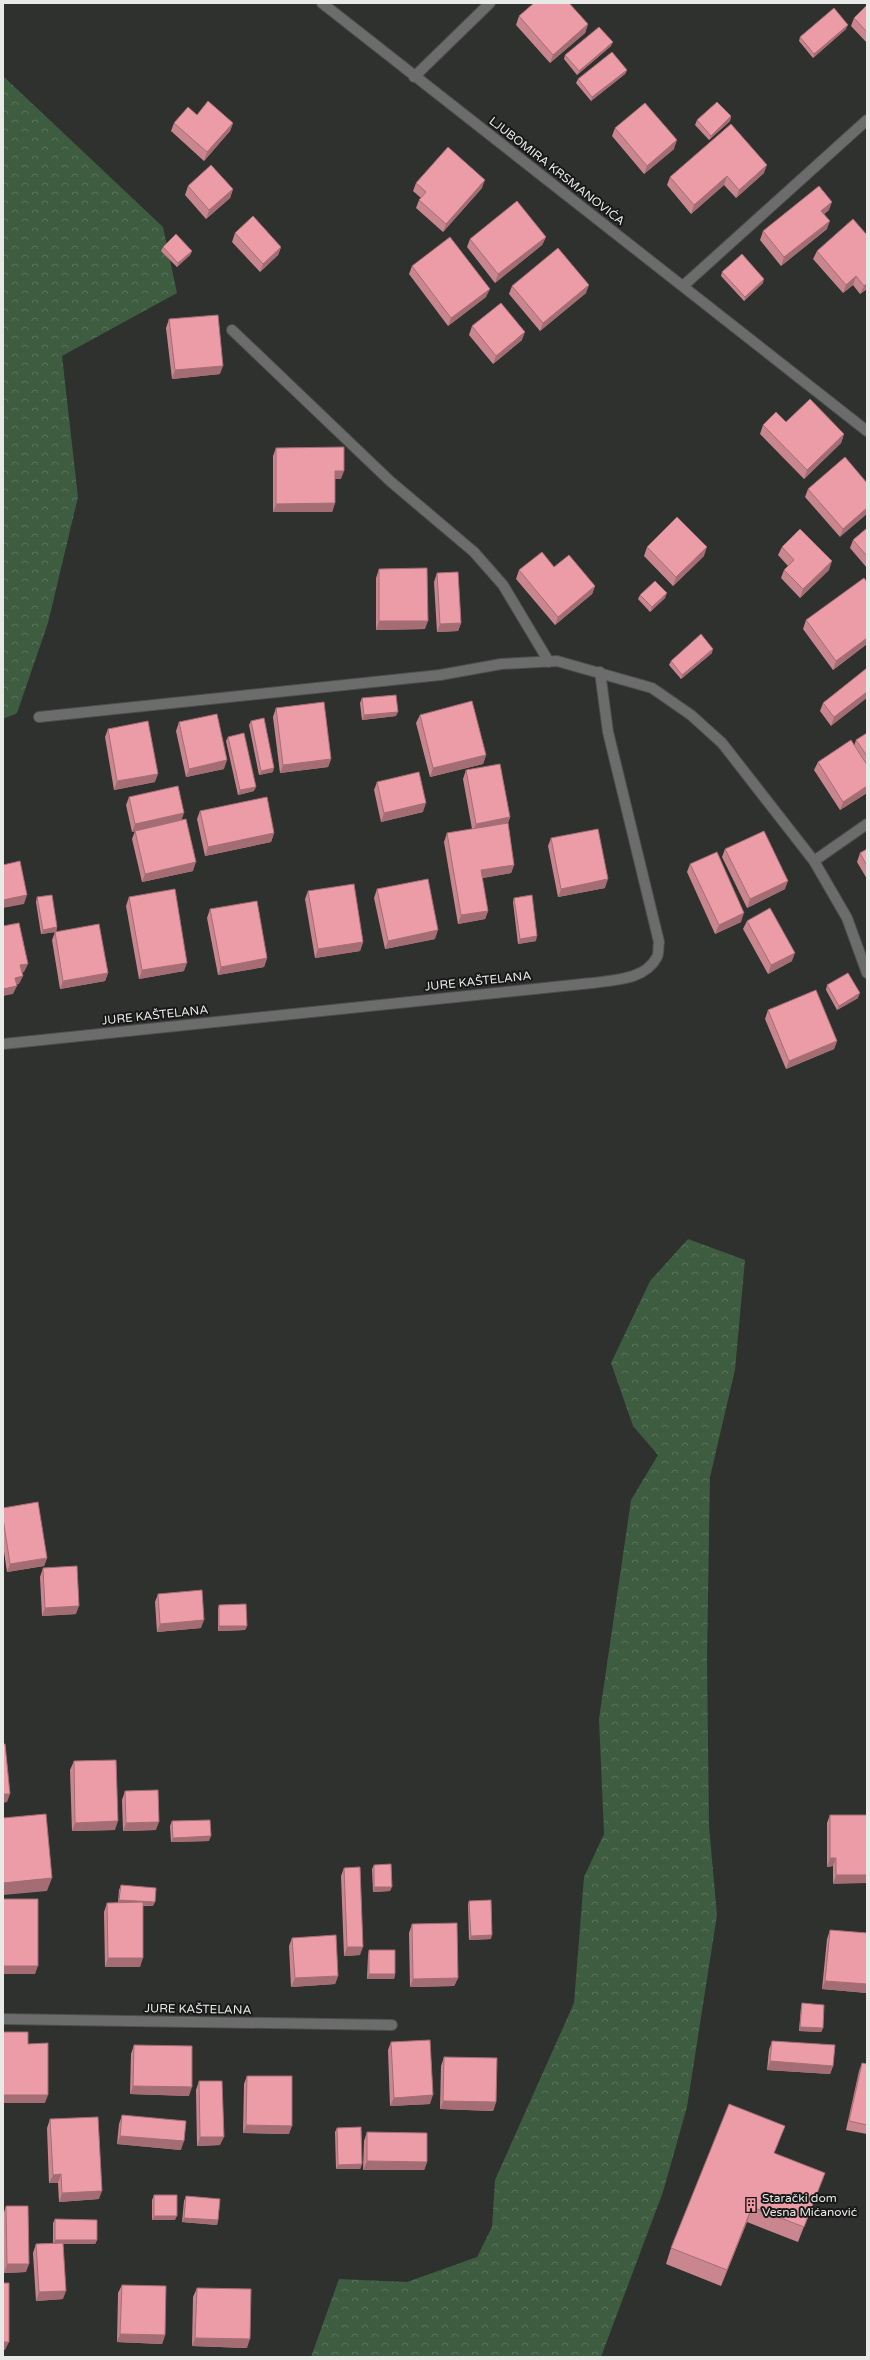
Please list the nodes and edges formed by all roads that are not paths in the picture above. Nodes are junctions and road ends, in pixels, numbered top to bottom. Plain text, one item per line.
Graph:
1 (322, 3) edge
2 (490, 3) edge
3 (414, 77) junction
4 (867, 120) edge
5 (683, 286) junction
6 (232, 330) dead end
7 (867, 431) edge
8 (549, 662) junction
9 (600, 672) junction
10 (39, 717) dead end
11 (867, 824) edge
12 (814, 861) junction
13 (867, 973) edge
14 (3, 1044) edge
15 (3, 2018) edge
16 (392, 2025) dead end

1 - 3 street, LJUBOMIRA KRSMANOVIĆA
2 - 3 street
3 - 5 street, LJUBOMIRA KRSMANOVIĆA
4 - 5 street
5 - 7 street, LJUBOMIRA KRSMANOVIĆA
6 - 8 street
8 - 9 street
8 - 10 street
9 - 12 street
9 - 14 street, JURE KAŠTELANA
11 - 12 street
12 - 13 street
15 - 16 street, JURE KAŠTELANA

